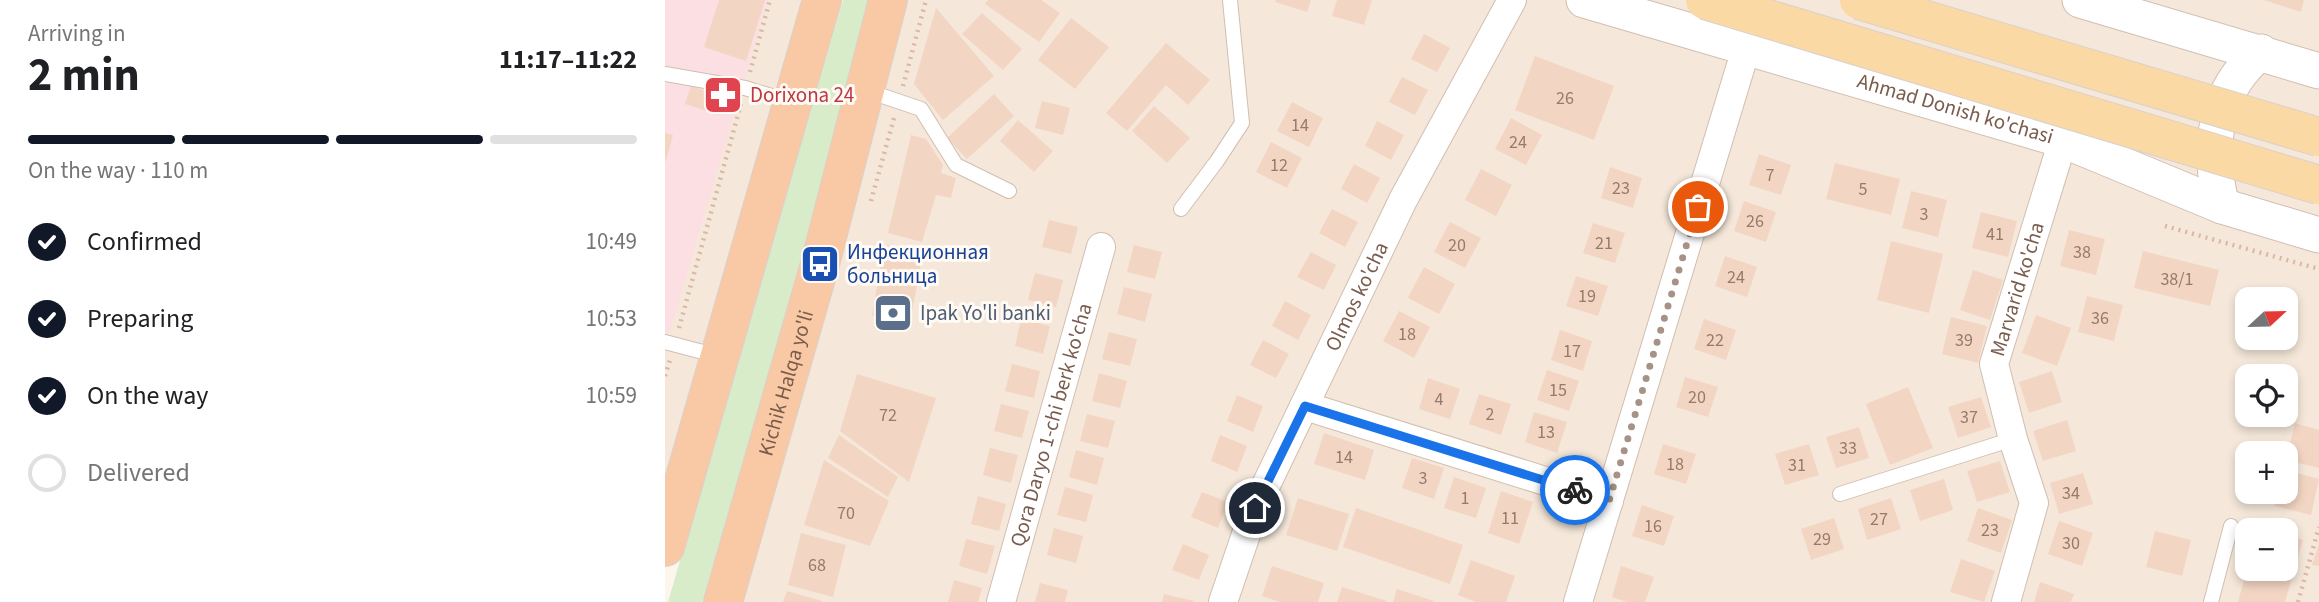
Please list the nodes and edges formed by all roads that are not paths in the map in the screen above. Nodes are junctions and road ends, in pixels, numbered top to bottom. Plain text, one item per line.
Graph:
1 (821, 0) edge
2 (888, 0) edge
3 (1230, 0) edge
4 (1512, 0) edge
5 (1584, 0) edge
6 (1705, 0) edge
7 (1761, 0) edge
8 (1859, 0) edge
9 (2080, 0) edge
10 (1747, 47) junction
11 (2261, 52) junction
12 (2319, 71) edge
13 (665, 74) edge
14 (865, 90) junction
15 (793, 103) junction
16 (2319, 137) edge
17 (2063, 139) junction
18 (2319, 185) edge
19 (1009, 191) dead end
20 (2222, 206) junction
21 (1181, 209) dead end
22 (2319, 235) edge
23 (1101, 247) dead end
24 (670, 343) edge
25 (720, 357) junction
26 (1305, 406) junction
27 (2013, 439) junction
28 (1840, 494) dead end
29 (1609, 501) junction
30 (2231, 526) dead end
31 (665, 547) edge
32 (723, 602) edge
33 (1001, 602) edge
34 (1225, 602) edge
35 (1578, 602) edge
36 (2006, 602) edge
37 (2211, 602) edge

1 - 15 highway
2 - 14 highway, Kichik Halqa yo'li
3 - 21 lane
4 - 26 street, Olmos ko'cha
5 - 10 street, Ahmad Donish ko'chasi
6 - 18 main road, Ahmad Donish ko'chasi, bridge
7 - 10 street
8 - 16 main road, bridge
9 - 11 street
10 - 17 street, Ahmad Donish ko'chasi
10 - 29 street
11 - 12 street
11 - 20 street
13 - 15 lane
14 - 19 lane
14 - 32 highway, Kichik Halqa yo'li
15 - 25 highway
17 - 20 street, Ahmad Donish ko'chasi
17 - 27 street, Marvarid ko'cha
20 - 22 street, Ahmad Donish ko'chasi
23 - 33 street, Qora Daryo 1-chi berk ko'cha
24 - 25 lane
25 - 31 highway
26 - 29 street
26 - 34 street, Olmos ko'cha
27 - 28 lane
27 - 36 street, Marvarid ko'cha
29 - 35 street
30 - 37 lane

